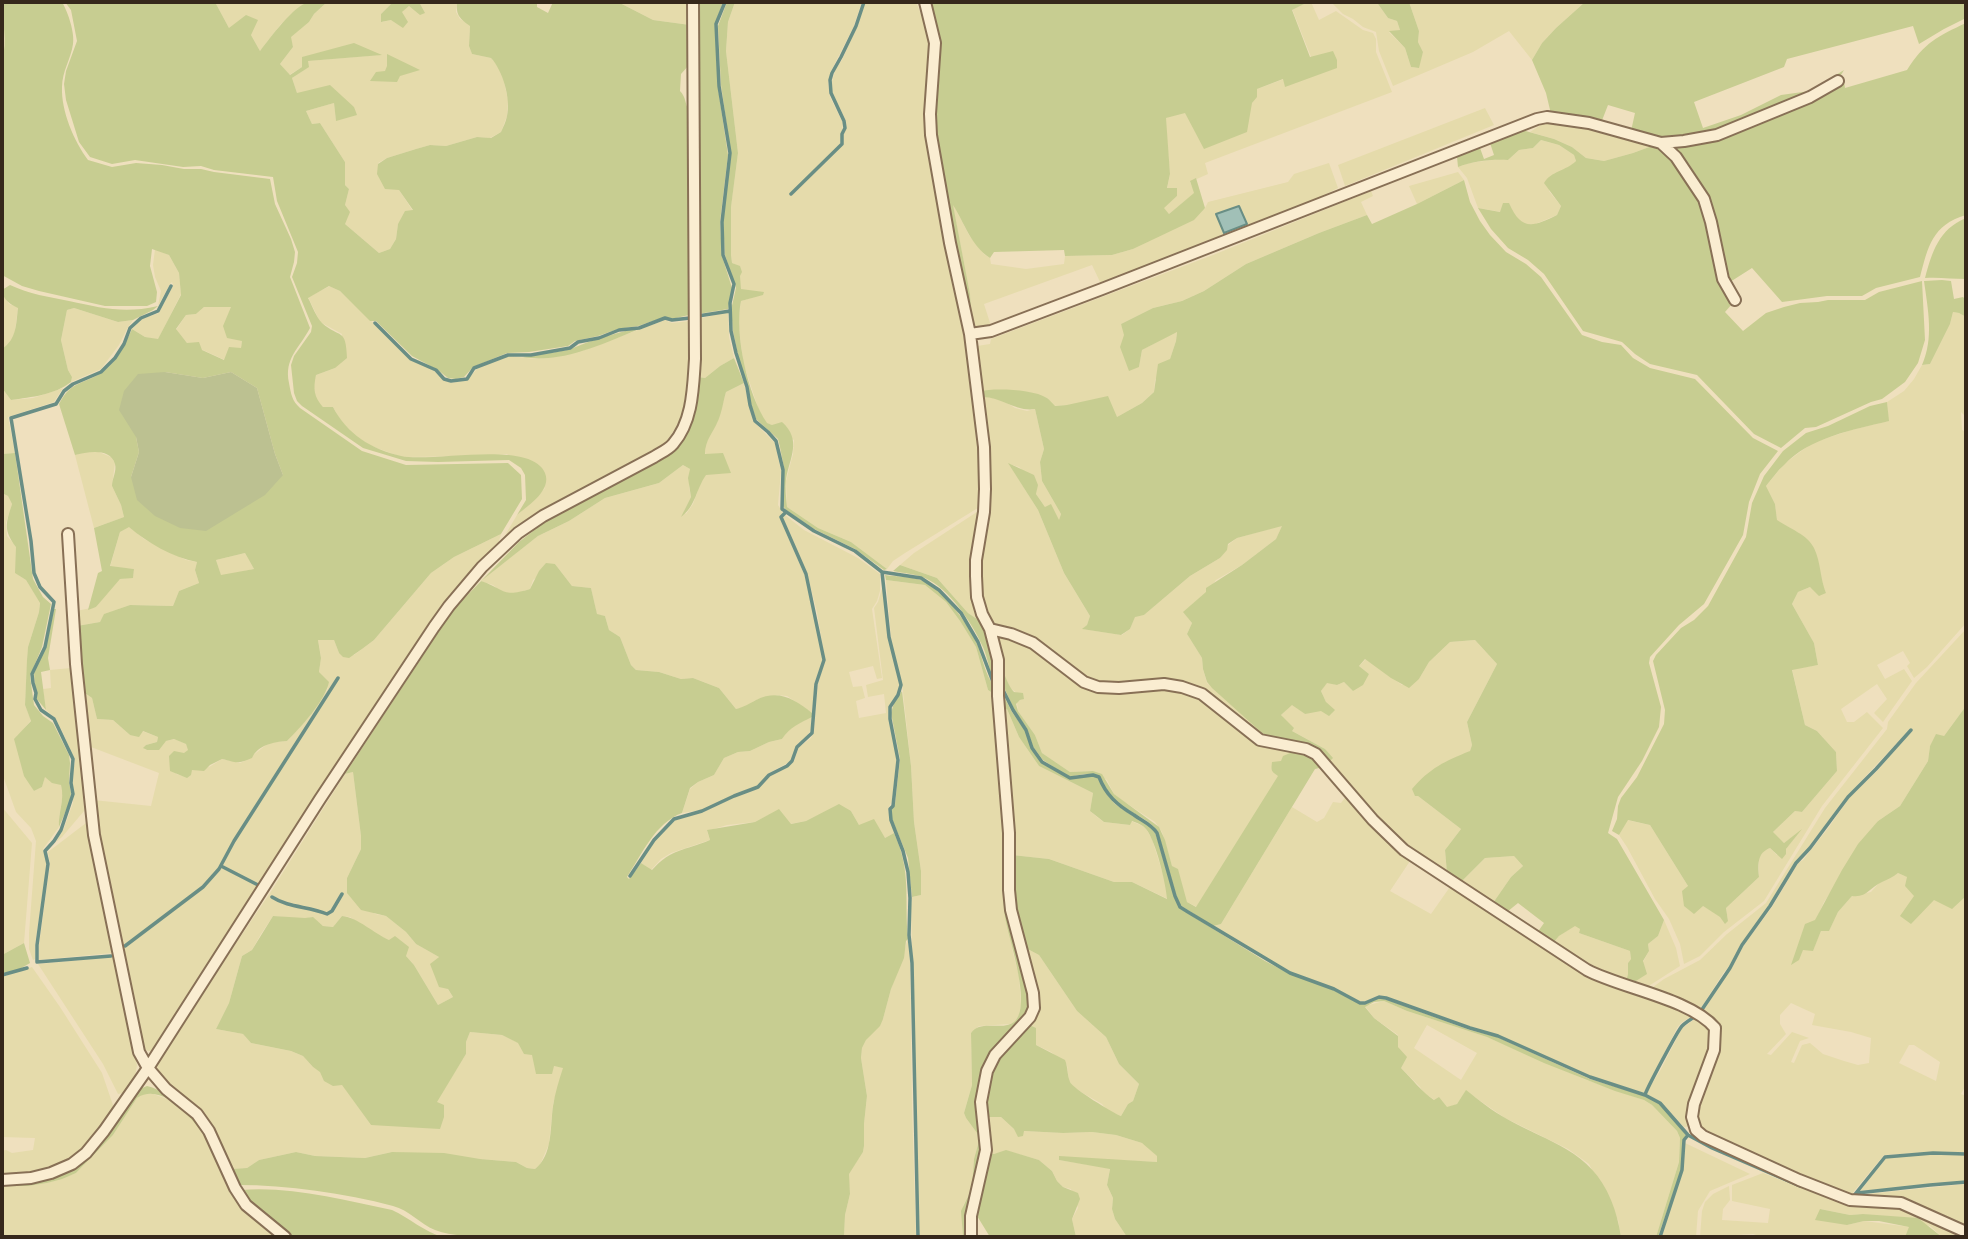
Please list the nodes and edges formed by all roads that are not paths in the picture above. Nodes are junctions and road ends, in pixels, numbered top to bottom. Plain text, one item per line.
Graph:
1 (693, 2) edge
2 (925, 2) edge
3 (1838, 81) dead end
4 (1661, 143) junction
5 (1735, 300) dead end
6 (970, 334) junction
7 (68, 534) dead end
8 (990, 629) junction
9 (148, 1068) junction
10 (2, 1180) edge
11 (1966, 1232) edge
12 (285, 1237) edge
13 (971, 1237) edge

1 - 9 street
2 - 6 street
3 - 4 street
4 - 5 street
4 - 6 street
6 - 8 street
7 - 9 street
8 - 11 street
8 - 13 street
9 - 10 street
9 - 12 street

